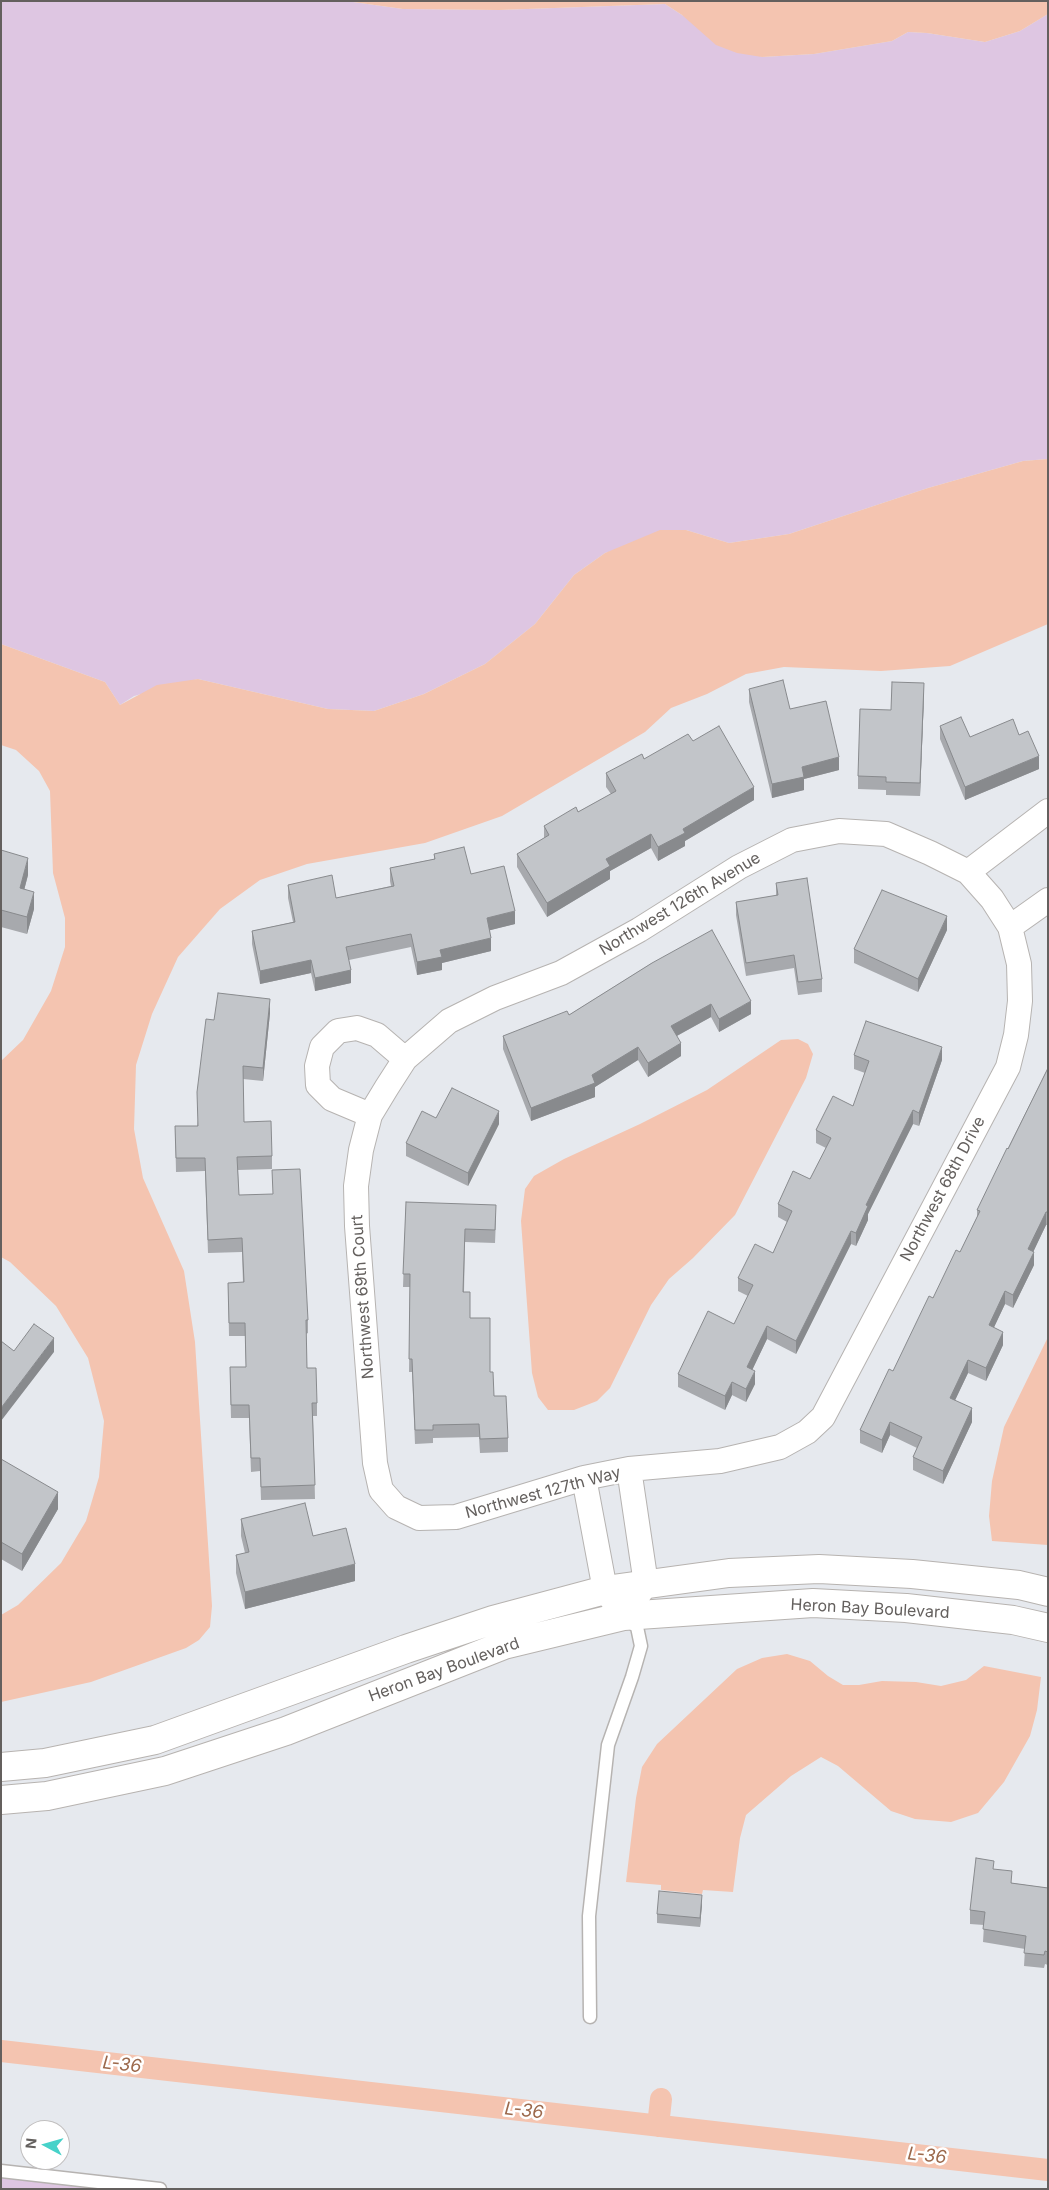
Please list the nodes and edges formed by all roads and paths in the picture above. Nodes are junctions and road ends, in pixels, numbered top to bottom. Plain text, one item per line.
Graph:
1 (1048, 811) edge
2 (968, 872) junction
3 (992, 899) joint
4 (1048, 900) edge
5 (1010, 927) junction
6 (405, 1060) junction
7 (387, 1087) joint
8 (370, 1114) junction
9 (807, 1432) joint
10 (629, 1469) junction
11 (584, 1478) junction
12 (396, 1507) joint
13 (646, 1584) junction
14 (604, 1590) junction
15 (1048, 1592) edge
16 (624, 1616) junction
17 (1048, 1628) edge
18 (1, 1767) edge
19 (1, 1800) edge
20 (590, 2016) dead end
21 (1, 2171) edge
22 (160, 2189) edge

1 - 2 street
2 - 3 street, Northwest 126th Avenue
2 - 6 street, Northwest 126th Avenue
3 - 5 street, Northwest 68th Drive
4 - 5 street
5 - 9 street, Northwest 68th Drive
6 - 7 street, Northwest 126th Avenue
6 - 8 street
7 - 8 street, Northwest 69th Court
8 - 12 street, Northwest 69th Court
9 - 10 street, Northwest 127th Way
10 - 11 street, Northwest 127th Way
10 - 13 street
11 - 12 street, Northwest 127th Way
11 - 14 street
13 - 14 street, Heron Bay Boulevard
13 - 15 street, Heron Bay Boulevard
13 - 16 street
14 - 16 street
14 - 18 street, Heron Bay Boulevard
16 - 17 street, Heron Bay Boulevard
16 - 19 street, Heron Bay Boulevard
16 - 20 lane
21 - 22 lane

